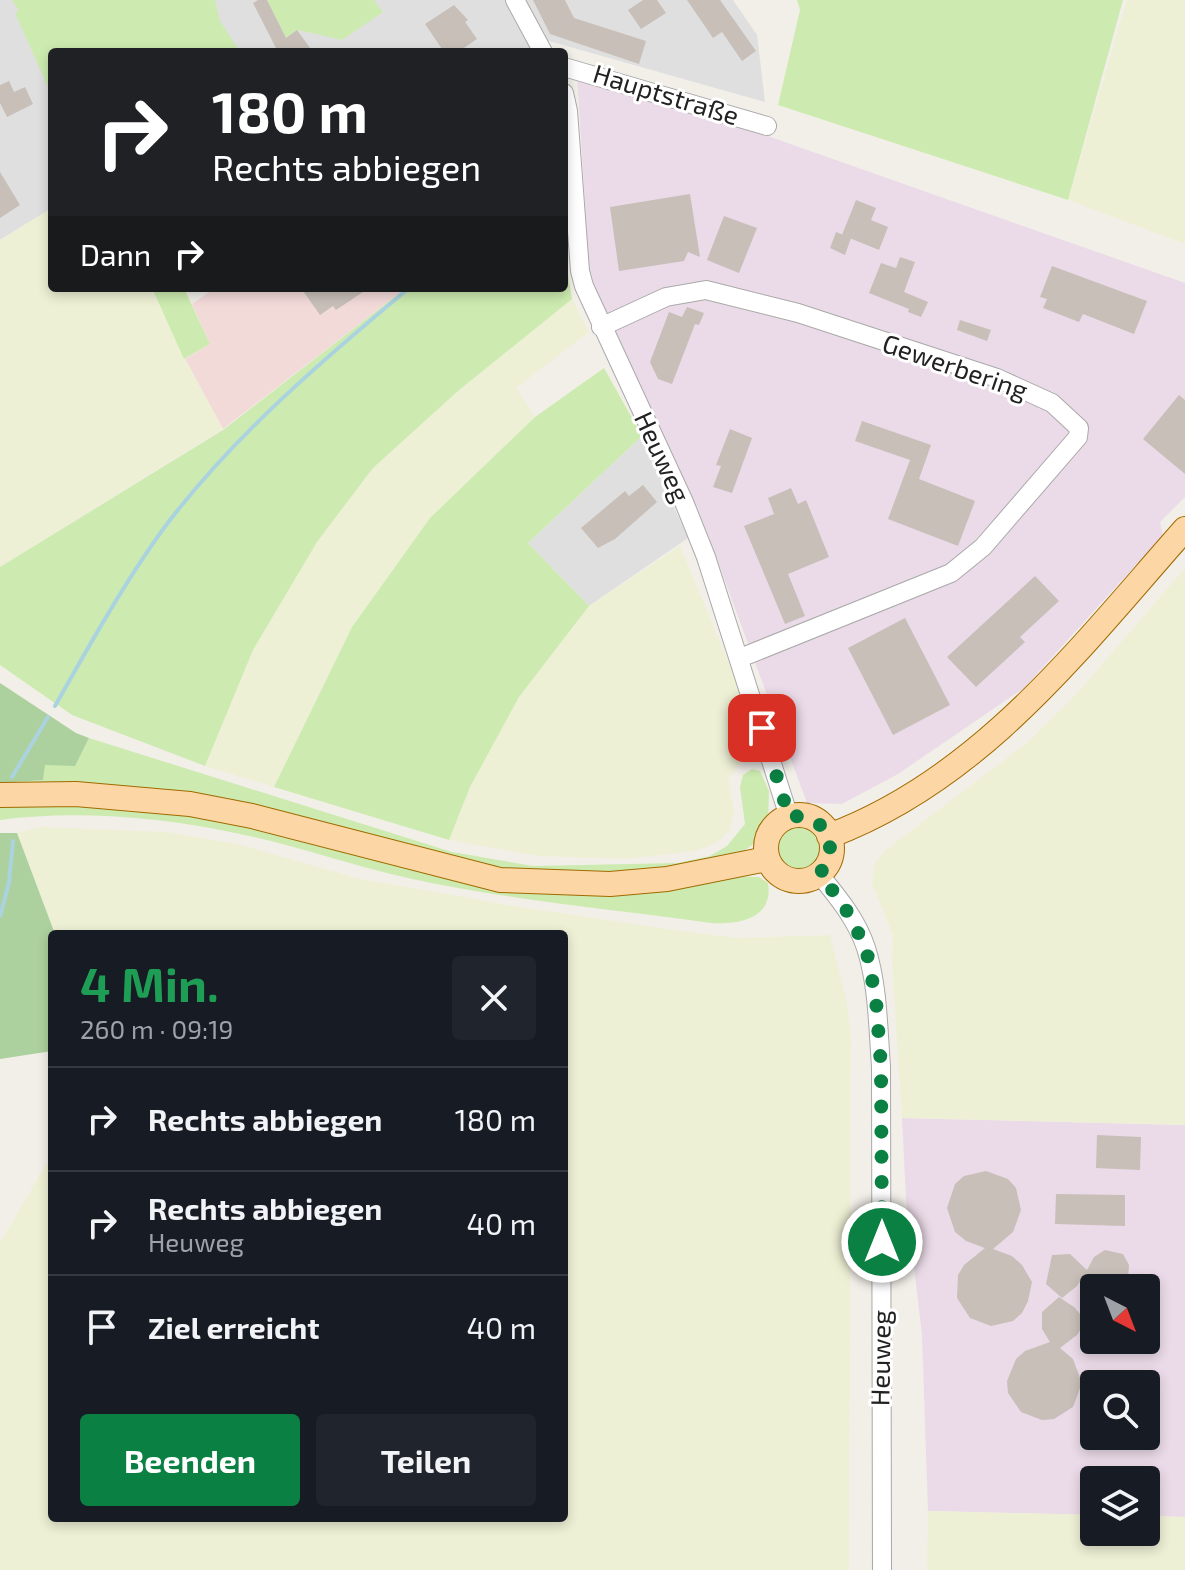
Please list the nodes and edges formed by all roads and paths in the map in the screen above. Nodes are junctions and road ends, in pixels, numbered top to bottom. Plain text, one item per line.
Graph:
1 (515, 0) edge
2 (541, 48) edge
3 (568, 68) edge
4 (568, 111) edge
5 (767, 126) dead end
6 (601, 327) junction
7 (1185, 529) edge
8 (740, 658) junction
9 (0, 795) edge
10 (789, 817) junction
11 (829, 836) junction
12 (767, 859) junction
13 (819, 874) junction
14 (882, 1570) edge

1 - 2 street
3 - 5 street, Hauptstraße
4 - 6 street, Heuweg
6 - 8 street, Heuweg
6 - 8 street, Gewerbering
7 - 11 main road
8 - 10 street, Heuweg
9 - 12 main road
10 - 11 main road
10 - 12 main road
11 - 13 main road
12 - 13 main road
13 - 14 street, Heuweg

